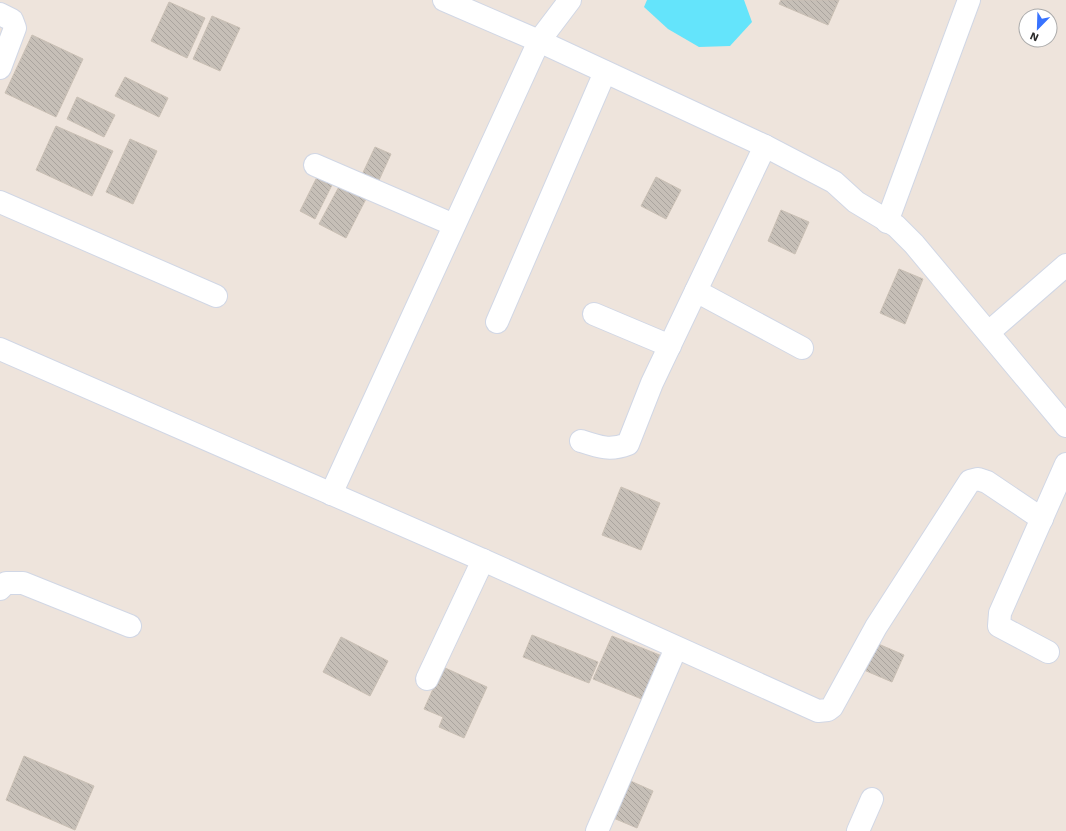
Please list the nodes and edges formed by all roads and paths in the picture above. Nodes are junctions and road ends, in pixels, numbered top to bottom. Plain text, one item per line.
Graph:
1 (444, 0) edge
2 (570, 0) edge
3 (969, 0) edge
4 (0, 14) edge
5 (539, 41) junction
6 (0, 68) edge
7 (605, 72) junction
8 (765, 146) junction
9 (315, 165) dead end
10 (0, 202) edge
11 (888, 222) junction
12 (454, 225) junction
13 (1066, 265) edge
14 (696, 291) junction
15 (216, 296) dead end
16 (594, 314) dead end
17 (497, 322) dead end
18 (989, 332) junction
19 (670, 346) junction
20 (802, 348) dead end
21 (0, 349) edge
22 (1066, 426) edge
23 (581, 441) dead end
24 (1066, 464) edge
25 (331, 494) junction
26 (1042, 519) junction
27 (483, 560) junction
28 (0, 590) edge
29 (130, 626) dead end
30 (676, 648) junction
31 (1048, 652) dead end
32 (427, 679) dead end
33 (872, 799) dead end
34 (597, 831) edge
35 (858, 831) edge

1 - 5 street
2 - 5 street
3 - 11 street
4 - 6 street
5 - 7 street
5 - 12 street
7 - 8 street
7 - 17 street
8 - 11 street
8 - 14 street
9 - 12 street
10 - 15 street
11 - 18 street
12 - 25 street
13 - 18 street
14 - 19 street
14 - 20 street
16 - 19 street
18 - 22 street
19 - 23 street
21 - 25 street
24 - 26 street
25 - 27 street
26 - 30 street
26 - 31 street
27 - 30 street
27 - 32 street
28 - 29 street
30 - 34 street
33 - 35 street

